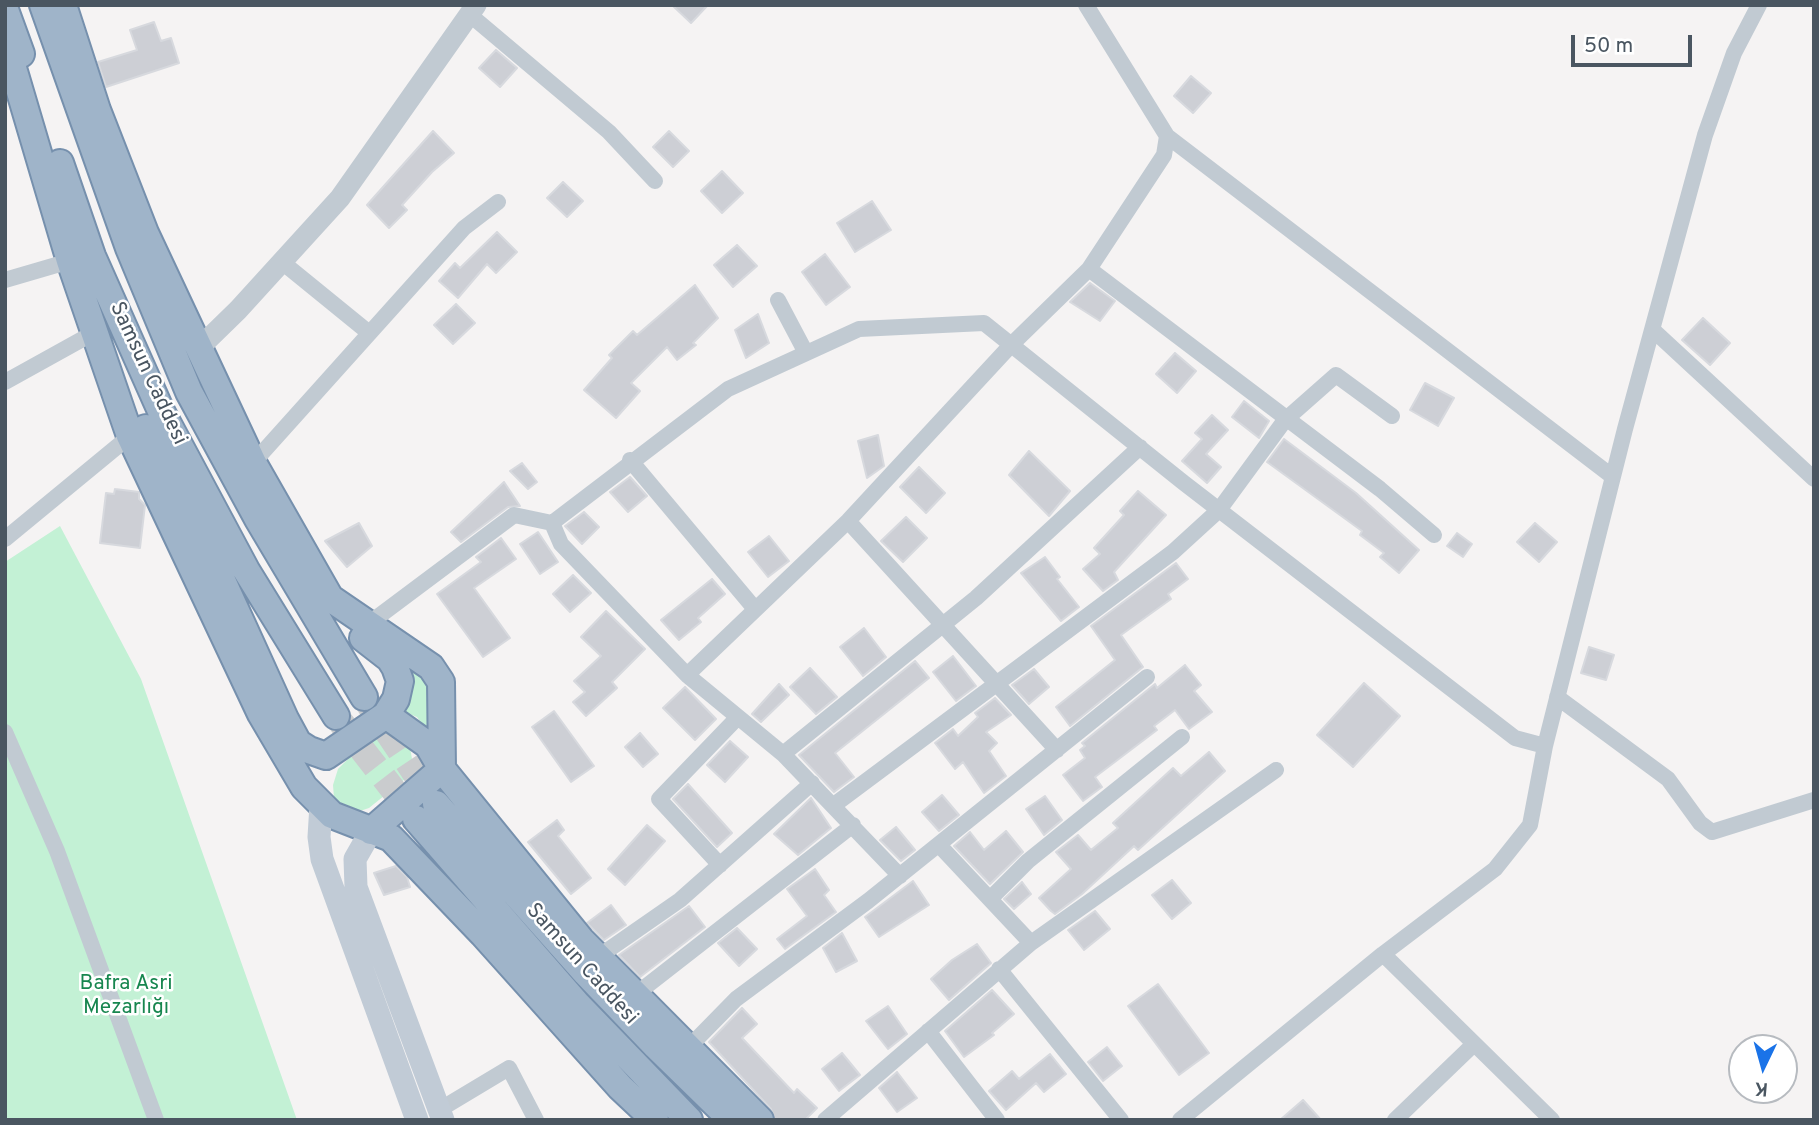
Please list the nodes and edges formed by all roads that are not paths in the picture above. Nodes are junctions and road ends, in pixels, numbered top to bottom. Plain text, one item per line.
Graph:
1 (43, 5) edge
2 (63, 5) edge
3 (1086, 5) edge
4 (1759, 5) edge
5 (5, 10) edge
6 (472, 10) edge
7 (5, 41) edge
8 (1167, 136) junction
9 (655, 180) dead end
10 (498, 202) dead end
11 (71, 261) junction
12 (282, 261) junction
13 (1089, 269) junction
14 (5, 280) edge
15 (778, 300) dead end
16 (1653, 330) junction
17 (97, 331) junction
18 (368, 332) junction
19 (1011, 345) junction
20 (198, 349) junction
21 (806, 353) junction
22 (5, 382) edge
23 (1392, 416) dead end
24 (1285, 420) junction
25 (130, 436) junction
26 (1140, 447) junction
27 (630, 460) junction
28 (253, 463) junction
29 (1613, 477) junction
30 (1814, 479) edge
31 (1219, 510) junction
32 (848, 522) junction
33 (552, 523) junction
34 (1434, 535) dead end
35 (5, 539) edge
36 (755, 609) junction
37 (367, 625) junction
38 (942, 626) junction
39 (687, 675) junction
40 (1147, 677) dead end
41 (996, 684) junction
42 (363, 696) tunnel mouth
43 (1557, 697) junction
44 (386, 715) junction
45 (337, 716) tunnel mouth
46 (738, 717) junction
47 (5, 732) edge
48 (1182, 737) dead end
49 (1545, 746) junction
50 (1057, 750) junction
51 (783, 754) junction
52 (326, 756) junction
53 (442, 769) junction
54 (1276, 770) dead end
55 (813, 783) junction
56 (1814, 800) edge
57 (321, 805) junction
58 (834, 805) junction
59 (853, 825) junction
60 (371, 831) junction
61 (939, 845) junction
62 (720, 865) junction
63 (900, 876) junction
64 (989, 899) junction
65 (1031, 943) junction
66 (1383, 954) junction
67 (598, 957) junction
68 (999, 969) junction
69 (635, 995) junction
70 (928, 1031) junction
71 (1474, 1044) junction
72 (688, 1048) junction
73 (441, 1115) edge
74 (156, 1120) edge
75 (417, 1120) edge
76 (536, 1120) edge
77 (655, 1120) edge
78 (689, 1120) edge
79 (732, 1120) edge
80 (760, 1120) edge
81 (825, 1120) edge
82 (997, 1120) edge
83 (1121, 1120) edge
84 (1181, 1120) edge
85 (1395, 1120) edge
86 (1552, 1120) edge

1 - 42 highway, Samsun Caddesi
2 - 20 highway
3 - 8 street
4 - 16 street
5 - 45 highway, Samsun Caddesi
6 - 9 street
6 - 12 street
7 - 11 highway
8 - 13 street
8 - 29 street
10 - 18 street
11 - 14 street
11 - 17 highway
12 - 18 street
12 - 20 street
13 - 19 street
13 - 24 street
15 - 21 street
16 - 29 street
16 - 30 street
17 - 22 street
17 - 25 highway
18 - 28 street
19 - 21 street
19 - 26 street
19 - 32 street
20 - 28 highway
21 - 27 street
23 - 24 street
24 - 31 street
24 - 34 street
25 - 35 street
25 - 52 highway
25 - 57 highway
26 - 31 street
26 - 38 street
27 - 33 street
27 - 36 street
28 - 37 highway
29 - 43 street
31 - 41 street
31 - 49 street
32 - 36 street
32 - 38 street
33 - 37 street
33 - 39 street
36 - 39 street
37 - 44 highway
37 - 53 highway
38 - 41 street
38 - 51 street
39 - 46 street
40 - 50 street
41 - 50 street
41 - 58 street
43 - 49 street
43 - 56 street
44 - 52 highway
44 - 53 highway
46 - 51 street
46 - 62 street
47 - 74 street
48 - 64 street
49 - 66 street
50 - 61 street
51 - 55 street
52 - 57 highway
53 - 60 highway
53 - 67 highway
54 - 65 street
55 - 58 street
55 - 62 street
57 - 60 highway
57 - 75 main road
58 - 59 street
59 - 63 street
59 - 69 street
60 - 73 main road
60 - 77 highway
61 - 63 street
61 - 64 street
62 - 67 street
63 - 72 street
64 - 65 street
65 - 68 street
66 - 71 street
66 - 84 street
67 - 69 highway
68 - 70 street
68 - 83 street
69 - 72 highway
70 - 81 street
70 - 82 street
71 - 85 street
71 - 86 street
72 - 80 highway
73 - 76 street
78 - 79 highway, Samsun Caddesi

